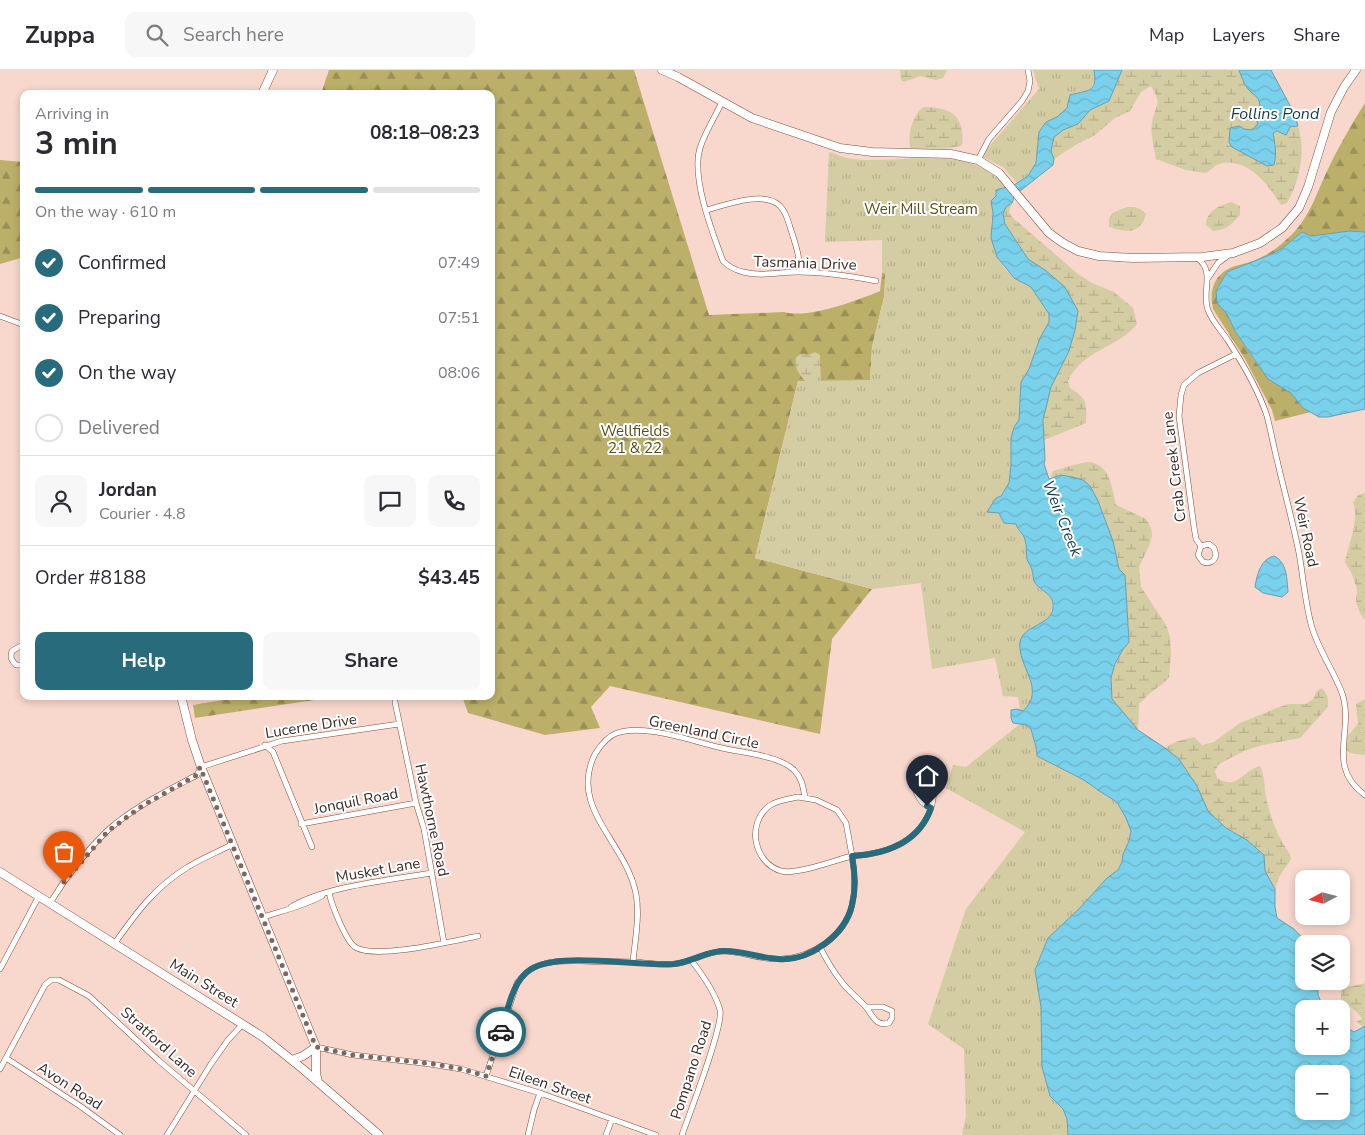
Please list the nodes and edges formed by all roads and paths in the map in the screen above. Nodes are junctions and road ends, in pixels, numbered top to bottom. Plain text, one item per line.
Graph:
1 (272, 70) edge
2 (662, 70) edge
3 (1028, 70) edge
4 (1356, 70) edge
5 (264, 90) edge
6 (722, 102) junction
7 (978, 160) junction
8 (707, 210) junction
9 (1233, 253) junction
10 (1196, 257) junction
11 (800, 272) junction
12 (1208, 278) junction
13 (876, 281) dead end
14 (0, 316) edge
15 (20, 323) edge
16 (1236, 354) junction
17 (1201, 546) dead end
18 (20, 646) edge
19 (20, 664) edge
20 (182, 700) edge
21 (395, 702) dead end
22 (398, 724) junction
23 (265, 745) junction
24 (200, 767) junction
25 (1365, 795) edge
26 (805, 798) junction
27 (416, 803) junction
28 (931, 808) junction
29 (301, 824) junction
30 (233, 844) junction
31 (312, 847) dead end
32 (852, 856) junction
33 (0, 872) edge
34 (432, 873) junction
35 (329, 892) junction
36 (39, 896) junction
37 (50, 903) junction
38 (263, 918) junction
39 (478, 936) dead end
40 (115, 943) junction
41 (444, 943) junction
42 (820, 947) junction
43 (691, 960) junction
44 (633, 962) junction
45 (0, 969) edge
46 (866, 1007) junction
47 (243, 1024) junction
48 (316, 1047) junction
49 (6, 1058) junction
50 (292, 1060) junction
51 (0, 1069) edge
52 (486, 1076) junction
53 (318, 1082) junction
54 (195, 1092) junction
55 (540, 1094) junction
56 (612, 1120) junction
57 (120, 1135) edge
58 (167, 1135) edge
59 (246, 1135) edge
60 (379, 1135) edge
61 (528, 1135) edge
62 (606, 1135) edge
63 (656, 1135) edge
64 (682, 1135) edge

1 - 5 main road
2 - 6 main road
3 - 7 street
4 - 9 main road
6 - 7 main road
6 - 8 street, Tasmania Drive
7 - 10 main road
8 - 11 street, Tasmania Drive
8 - 11 street
9 - 10 main road
9 - 12 street
10 - 12 street
11 - 13 street, Tasmania Drive
12 - 16 street, Weir Road
14 - 15 street
16 - 17 street, Crab Creek Lane
16 - 25 street, Weir Road
18 - 19 street
20 - 24 main road
21 - 22 street, Hawthorne Road
22 - 23 street, Lucerne Drive
22 - 27 street, Hawthorne Road
23 - 24 street, Lucerne Drive
23 - 29 street
24 - 30 main road
24 - 37 street
26 - 32 street
26 - 32 street
26 - 44 street, Greenland Circle
27 - 29 street, Jonquil Road
27 - 34 street, Hawthorne Road
28 - 28 street
28 - 32 street
29 - 31 street
30 - 38 main road
30 - 40 street
32 - 42 street
33 - 36 main road, Main Street
34 - 35 street, Musket Lane
34 - 41 street, Hawthorne Road
35 - 38 street, Musket Lane
35 - 41 street
36 - 37 main road, Main Street
36 - 45 street
37 - 40 main road, Main Street
38 - 48 main road
39 - 41 street
40 - 47 main road, Main Street
42 - 43 street
42 - 46 street
43 - 44 street
43 - 64 street, Pompano Road
44 - 52 street
46 - 46 street
47 - 50 main road, Main Street
47 - 54 street
48 - 50 main road
48 - 52 street, Eileen Street
48 - 53 main road
49 - 51 street
49 - 54 street, Stratford Lane
49 - 57 street, Avon Road
50 - 53 main road, Main Street
52 - 55 street, Eileen Street
53 - 60 main road, Main Street
54 - 58 street
54 - 59 street, Stratford Lane
55 - 56 street, Eileen Street
55 - 61 street
56 - 62 street
56 - 63 street, Eileen Street

